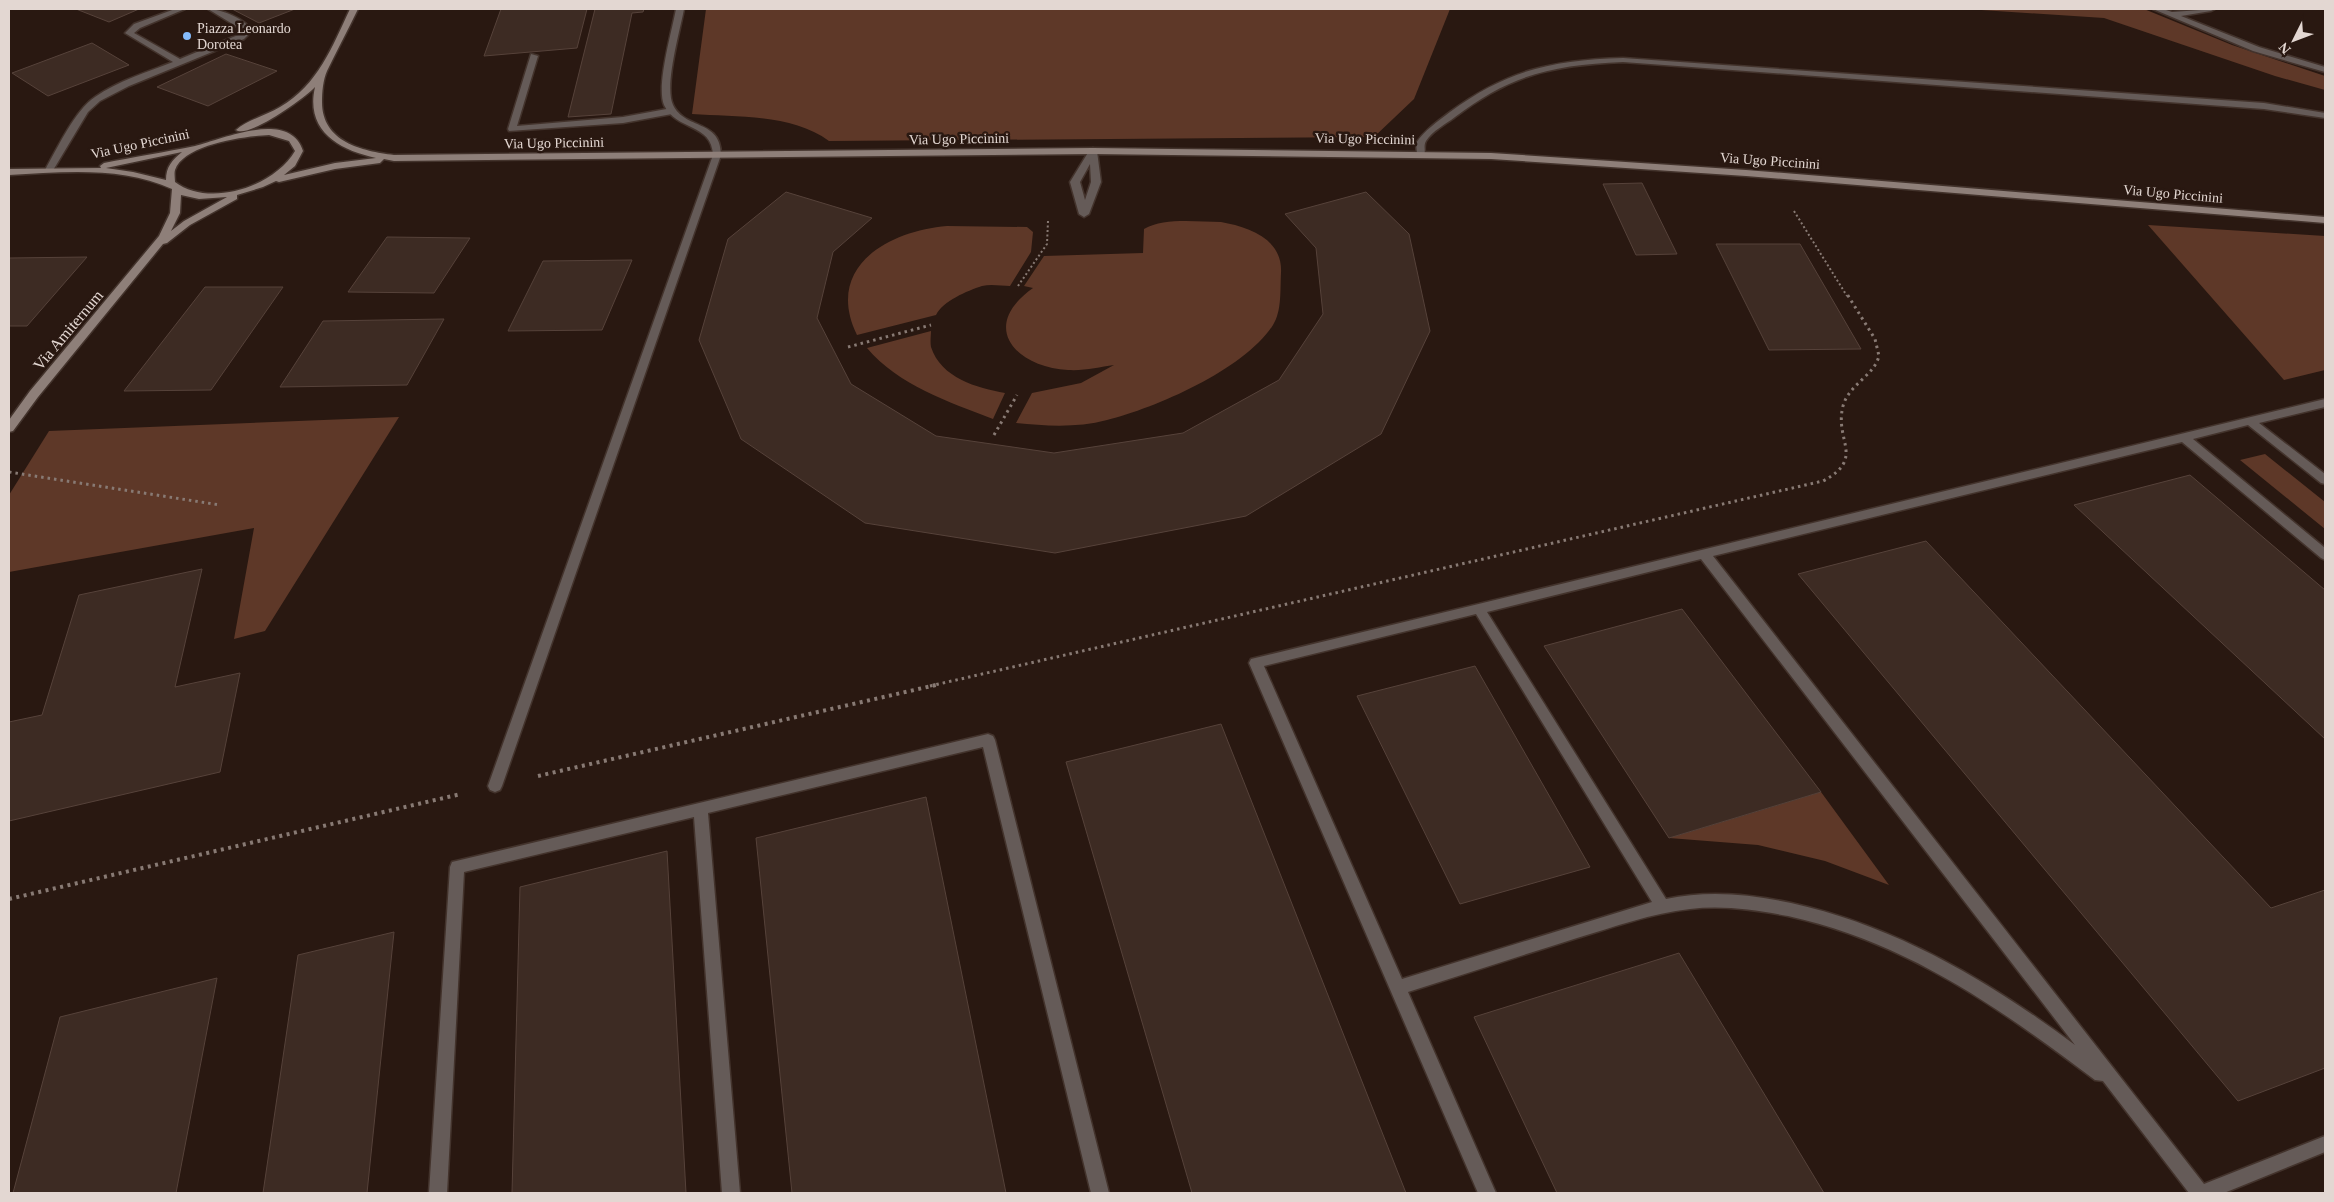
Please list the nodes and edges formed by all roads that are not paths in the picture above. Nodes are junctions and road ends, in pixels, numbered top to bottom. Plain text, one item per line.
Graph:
1 (181, 9) edge
2 (212, 9) edge
3 (354, 9) edge
4 (680, 9) edge
5 (2157, 9) edge
6 (2211, 9) edge
7 (2172, 15) junction
8 (534, 56) dead end
9 (179, 62) junction
10 (323, 70) junction
11 (2325, 70) edge
12 (672, 111) junction
13 (2325, 116) edge
14 (210, 142) junction
15 (1093, 151) junction
16 (1421, 154) junction
17 (717, 155) junction
18 (401, 158) junction
19 (49, 170) junction
20 (80, 170) junction
21 (9, 172) edge
22 (260, 185) junction
23 (175, 188) junction
24 (2325, 220) edge
25 (152, 252) junction
26 (2325, 403) edge
27 (2250, 421) junction
28 (9, 428) edge
29 (2184, 437) junction
30 (2325, 480) edge
31 (1704, 554) junction
32 (2325, 555) edge
33 (1479, 609) junction
34 (496, 786) road end
35 (700, 808) junction
36 (1663, 907) junction
37 (1398, 988) junction
38 (2115, 1084) junction
39 (2325, 1144) edge
40 (438, 1193) edge
41 (731, 1193) edge
42 (1100, 1193) edge
43 (1487, 1193) edge
44 (2201, 1193) edge

1 - 9 street
2 - 9 street
3 - 10 main road
4 - 12 street
5 - 7 street
6 - 7 street
7 - 11 street
8 - 12 street
9 - 19 street
10 - 14 main road
10 - 18 main road, Via Ugo Piccinini
12 - 17 street
13 - 16 street
14 - 20 main road, Via Ugo Piccinini
14 - 22 main road
14 - 23 main road, Via Amiternum
15 - 15 street
15 - 16 main road, Via Ugo Piccinini
15 - 17 main road, Via Ugo Piccinini
16 - 24 main road, Via Ugo Piccinini
17 - 18 main road, Via Ugo Piccinini
17 - 34 street
18 - 22 main road, Via Ugo Piccinini
19 - 20 main road, Via Ugo Piccinini
19 - 21 main road, Via Ugo Piccinini
20 - 23 main road, Via Ugo Piccinini
22 - 23 main road, Via Ugo Piccinini
22 - 25 main road, Via Amiternum
23 - 25 main road, Via Amiternum
25 - 28 main road, Via Amiternum
26 - 27 street
27 - 29 street
27 - 30 street
29 - 31 street
29 - 32 street
31 - 33 street
31 - 38 street
33 - 36 street
33 - 37 street
35 - 40 street
35 - 41 street
35 - 42 street
36 - 37 street
36 - 38 street
37 - 43 street
38 - 44 street
39 - 44 street

